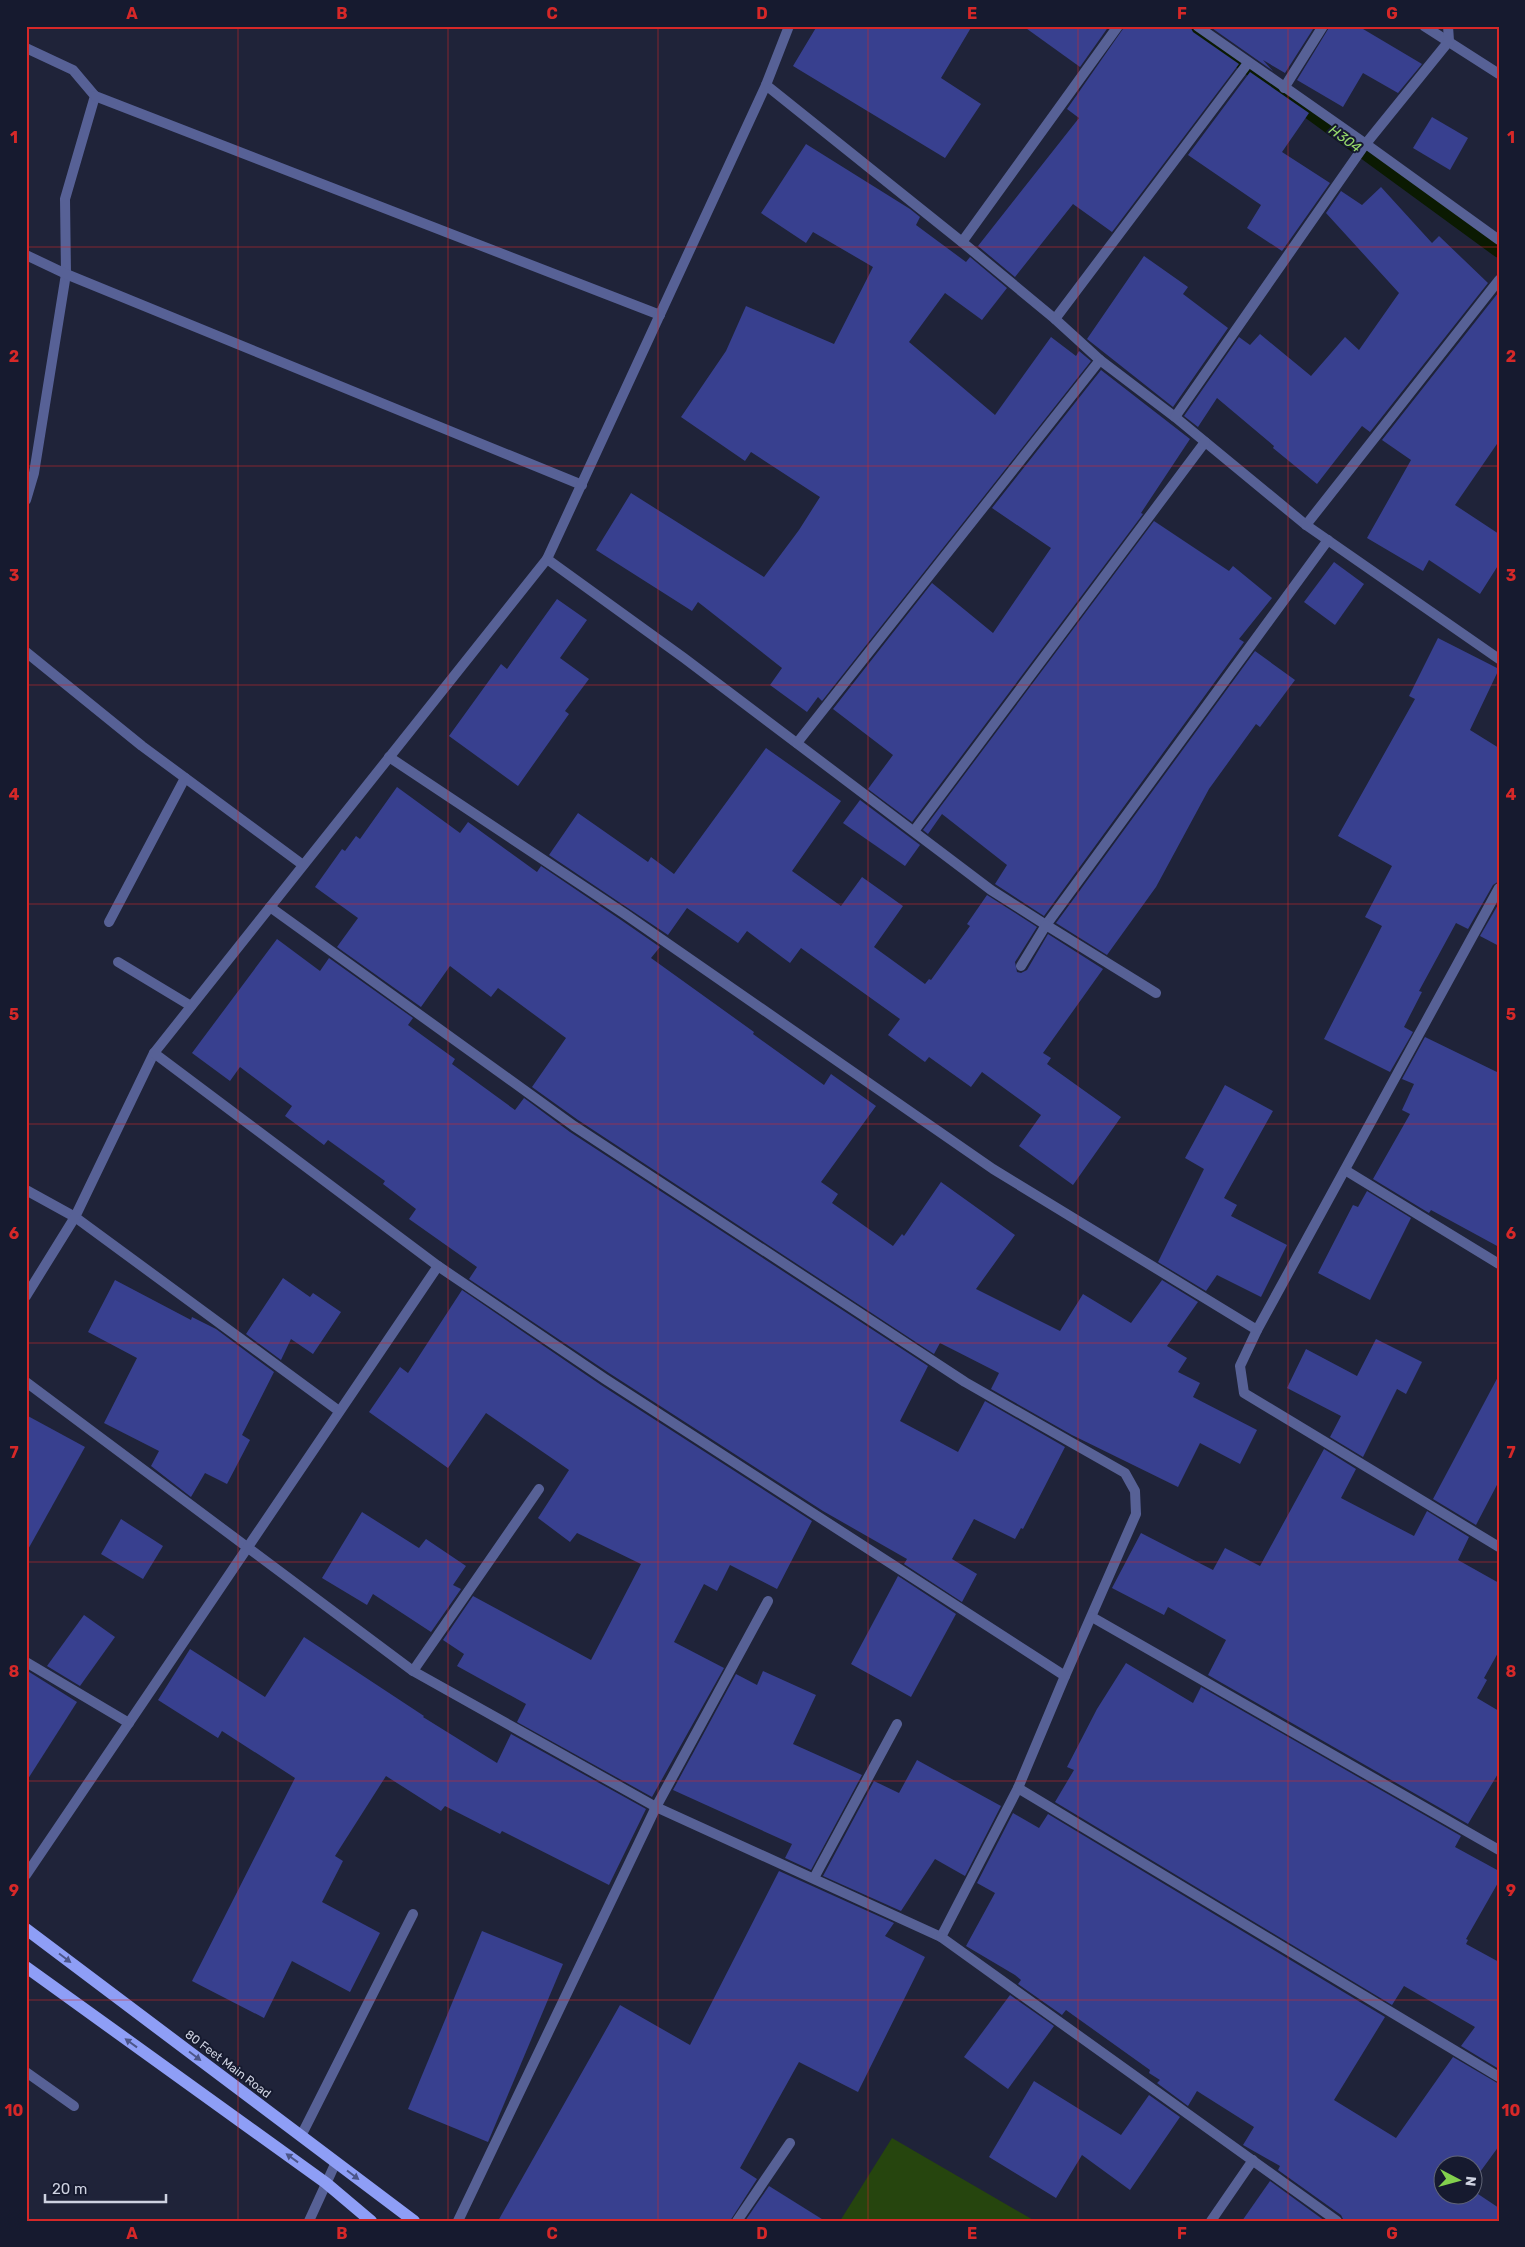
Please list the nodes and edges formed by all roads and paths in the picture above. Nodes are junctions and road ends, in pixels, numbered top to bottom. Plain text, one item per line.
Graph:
1 (789, 26) edge
2 (1118, 26) edge
3 (1197, 26) edge
4 (1323, 26) edge
5 (1424, 26) edge
6 (1448, 26) edge
7 (1449, 41) junction
8 (26, 48) edge
9 (1248, 63) junction
10 (1499, 74) edge
11 (766, 85) junction
12 (1284, 88) junction
13 (95, 96) junction
14 (1365, 145) junction
15 (1499, 240) edge
16 (962, 242) junction
17 (26, 255) edge
18 (66, 274) junction
19 (1499, 280) edge
20 (660, 315) junction
21 (1055, 319) junction
22 (1100, 360) junction
23 (1175, 417) junction
24 (1205, 442) junction
25 (582, 485) junction
26 (26, 500) edge
27 (1306, 525) junction
28 (1328, 540) junction
29 (548, 559) junction
30 (26, 652) edge
31 (1499, 660) edge
32 (797, 743) junction
33 (389, 757) junction
34 (185, 778) junction
35 (914, 832) junction
36 (303, 865) junction
37 (1499, 888) edge
38 (270, 907) junction
39 (110, 922) dead end
40 (1046, 926) junction
41 (118, 962) dead end
42 (1020, 966) dead end
43 (1156, 993) dead end
44 (191, 1006) junction
45 (154, 1053) junction
46 (1345, 1170) junction
47 (26, 1190) edge
48 (75, 1217) junction
49 (1499, 1264) edge
50 (438, 1266) junction
51 (26, 1296) edge
52 (1257, 1330) junction
53 (26, 1382) edge
54 (339, 1411) junction
55 (539, 1488) dead end
56 (248, 1547) junction
57 (1499, 1547) edge
58 (768, 1601) dead end
59 (1092, 1617) junction
60 (26, 1662) edge
61 (413, 1671) junction
62 (1065, 1676) junction
63 (129, 1724) junction
64 (897, 1724) dead end
65 (1018, 1788) junction
66 (656, 1807) junction
67 (1499, 1850) edge
68 (26, 1875) edge
69 (814, 1878) junction
70 (413, 1914) dead end
71 (26, 1929) edge
72 (941, 1937) junction
73 (26, 1967) edge
74 (26, 2072) edge
75 (1499, 2077) edge
76 (74, 2106) dead end
77 (301, 2136) junction
78 (790, 2143) dead end
79 (1253, 2160) junction
80 (336, 2162) junction
81 (326, 2183) junction
82 (309, 2221) edge
83 (371, 2221) edge
84 (414, 2221) edge
85 (458, 2221) edge
86 (737, 2221) edge
87 (1211, 2221) edge
88 (1337, 2221) edge

1 - 11 street
2 - 16 street
3 - 9 street
4 - 12 street
5 - 7 street
6 - 7 street
7 - 10 street
7 - 14 street
8 - 13 street
9 - 12 street
9 - 21 street
11 - 16 street
11 - 20 street
12 - 14 street
13 - 18 street
13 - 20 street
14 - 15 street
14 - 23 street
16 - 21 street
17 - 18 street
18 - 25 street
18 - 26 street
19 - 27 street
20 - 25 street
21 - 22 street
22 - 23 street
22 - 32 street
23 - 24 street
24 - 27 street
24 - 35 street
25 - 29 street
27 - 28 street
28 - 31 street
28 - 40 street
29 - 32 street
29 - 33 street
30 - 34 street
32 - 35 street
33 - 36 street
33 - 52 street
34 - 36 street
34 - 39 street
35 - 40 street
36 - 38 street
37 - 46 street
38 - 44 street
38 - 59 street
40 - 42 street
40 - 43 street
41 - 44 street
44 - 45 street
45 - 48 street
45 - 50 street
46 - 49 street
46 - 52 street
47 - 48 street
48 - 51 street
48 - 54 street
50 - 54 street
50 - 62 street
52 - 57 street
53 - 56 street
54 - 56 street
55 - 61 street
56 - 61 street
56 - 63 street
58 - 66 street
59 - 62 street
59 - 67 street
60 - 63 street
61 - 66 street
62 - 65 street
63 - 68 street
64 - 69 street
65 - 72 street
65 - 75 street
66 - 69 street
66 - 85 street
69 - 72 street
70 - 77 street
71 -> 77 main road, 80 Feet Main Road
72 - 79 street
81 -> 73 main road
74 - 76 street
77 - 80 main road, 80 Feet Main Road
78 - 86 street
79 - 87 street
79 - 88 street
80 - 81 street
80 -> 84 main road, 80 Feet Main Road
81 - 82 street
81 - 83 main road

